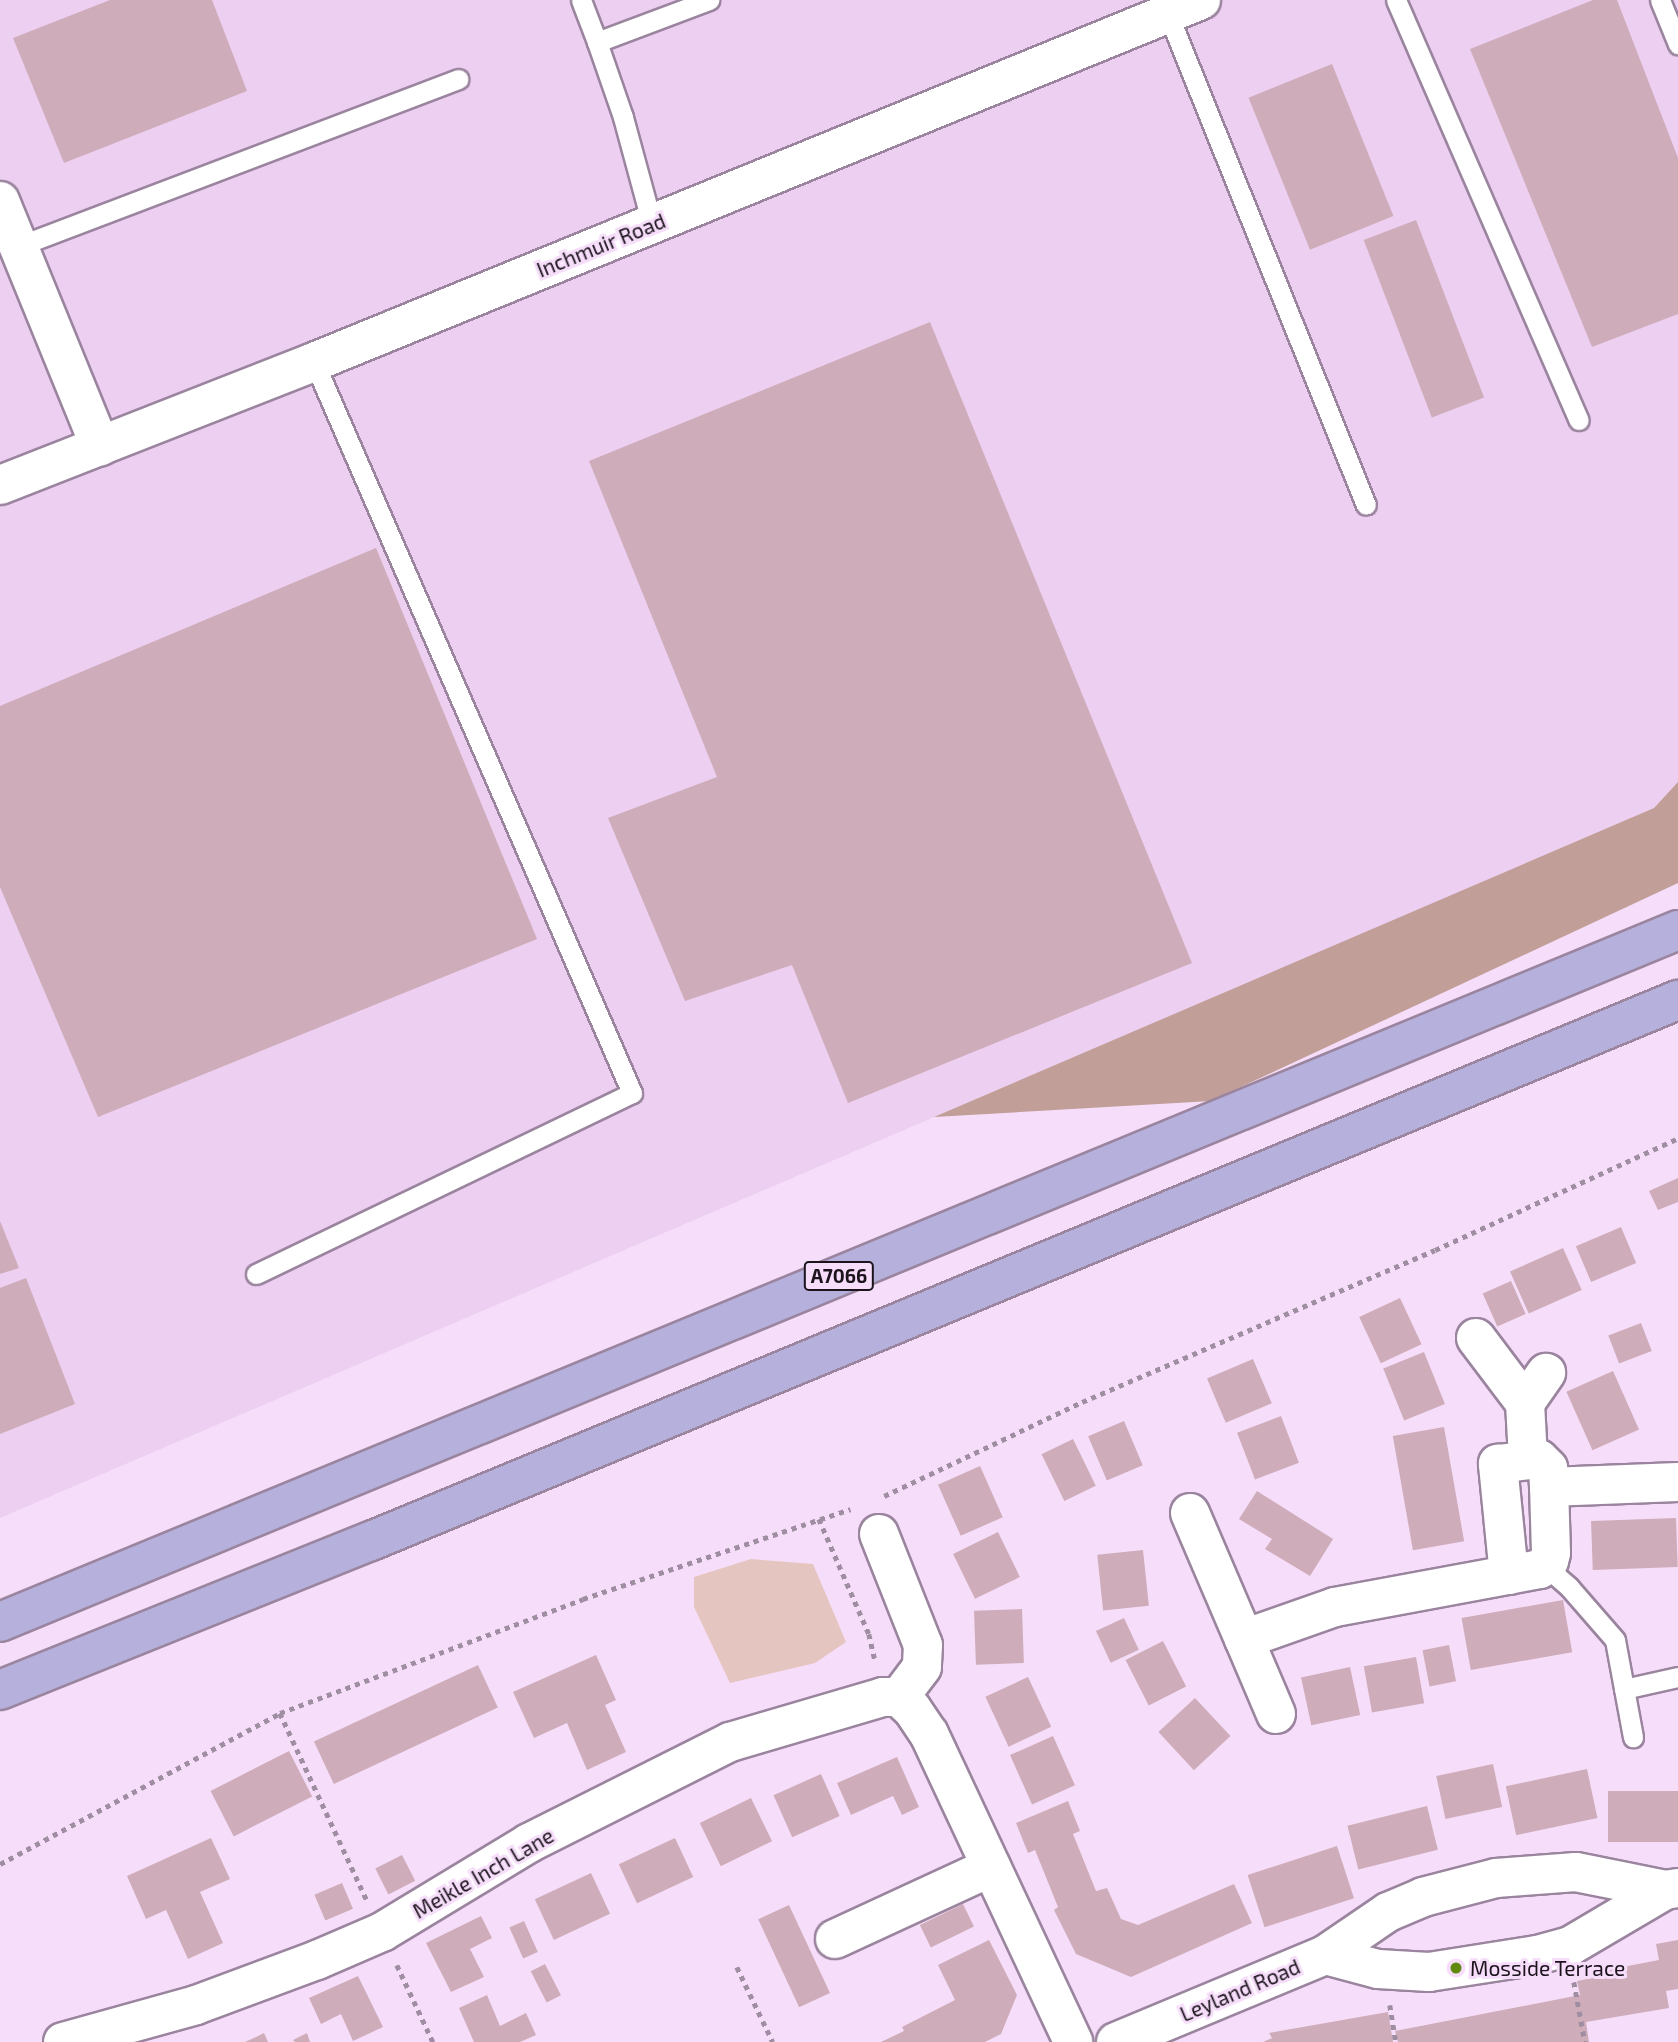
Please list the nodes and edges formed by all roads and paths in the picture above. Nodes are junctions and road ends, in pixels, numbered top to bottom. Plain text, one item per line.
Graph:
1 (580, 0) edge
2 (709, 0) edge
3 (1396, 0) edge
4 (1660, 0) edge
5 (1184, 7) edge
6 (597, 42) junction
7 (1678, 44) edge
8 (458, 79) dead end
9 (0, 201) edge
10 (652, 224) junction
11 (19, 246) junction
12 (314, 362) junction
13 (1579, 420) dead end
14 (100, 446) junction
15 (0, 485) edge
16 (1366, 505) dead end
17 (1678, 930) edge
18 (1678, 1000) edge
19 (1678, 1138) edge
20 (256, 1274) dead end
21 (1476, 1338) dead end
22 (1539, 1472) junction
23 (1678, 1482) edge
24 (871, 1513) junction
25 (1190, 1513) dead end
26 (819, 1519) junction
27 (1527, 1570) junction
28 (0, 1622) edge
29 (1244, 1639) junction
30 (1678, 1678) edge
31 (1624, 1689) junction
32 (0, 1690) edge
33 (891, 1697) junction
34 (280, 1713) junction
35 (1276, 1714) dead end
36 (1633, 1737) dead end
37 (0, 1864) edge
38 (991, 1867) junction
39 (1672, 1889) edge
40 (382, 1933) junction
41 (835, 1938) dead end
42 (1567, 1947) junction
43 (1325, 1955) junction
44 (737, 1967) dead end
45 (63, 2042) edge
46 (433, 2042) edge
47 (773, 2042) edge
48 (1073, 2042) edge
49 (1116, 2042) edge
50 (1585, 2042) edge

1 - 6 lane
2 - 6 lane
3 - 13 lane
4 - 7 lane
5 - 10 street, Inchmuir Road
5 - 16 lane
6 - 10 lane
8 - 11 lane
9 - 11 street
10 - 12 street, Inchmuir Road
11 - 14 street
12 - 14 street, Inchmuir Road
12 - 20 lane
14 - 15 street, Inchmuir Road
17 - 28 main road, A7066
18 - 32 main road
19 - 24 path
21 - 22 street
22 - 23 street
22 - 27 street
22 - 27 street
24 - 26 path
24 - 33 street
25 - 29 street
26 - 33 path
26 - 34 path
27 - 29 street
27 - 31 lane
29 - 35 street
30 - 31 lane
31 - 36 lane
33 - 38 street
33 - 40 street, Meikle Inch Lane
34 - 37 path
34 - 40 path
38 - 41 street
38 - 48 street
39 - 42 street, Leyland Road
39 - 43 street, Leyland Road
40 - 45 street, Meikle Inch Lane
40 - 46 path
42 - 43 street, Leyland Road
42 - 50 path
43 - 49 street, Leyland Road
44 - 47 path

